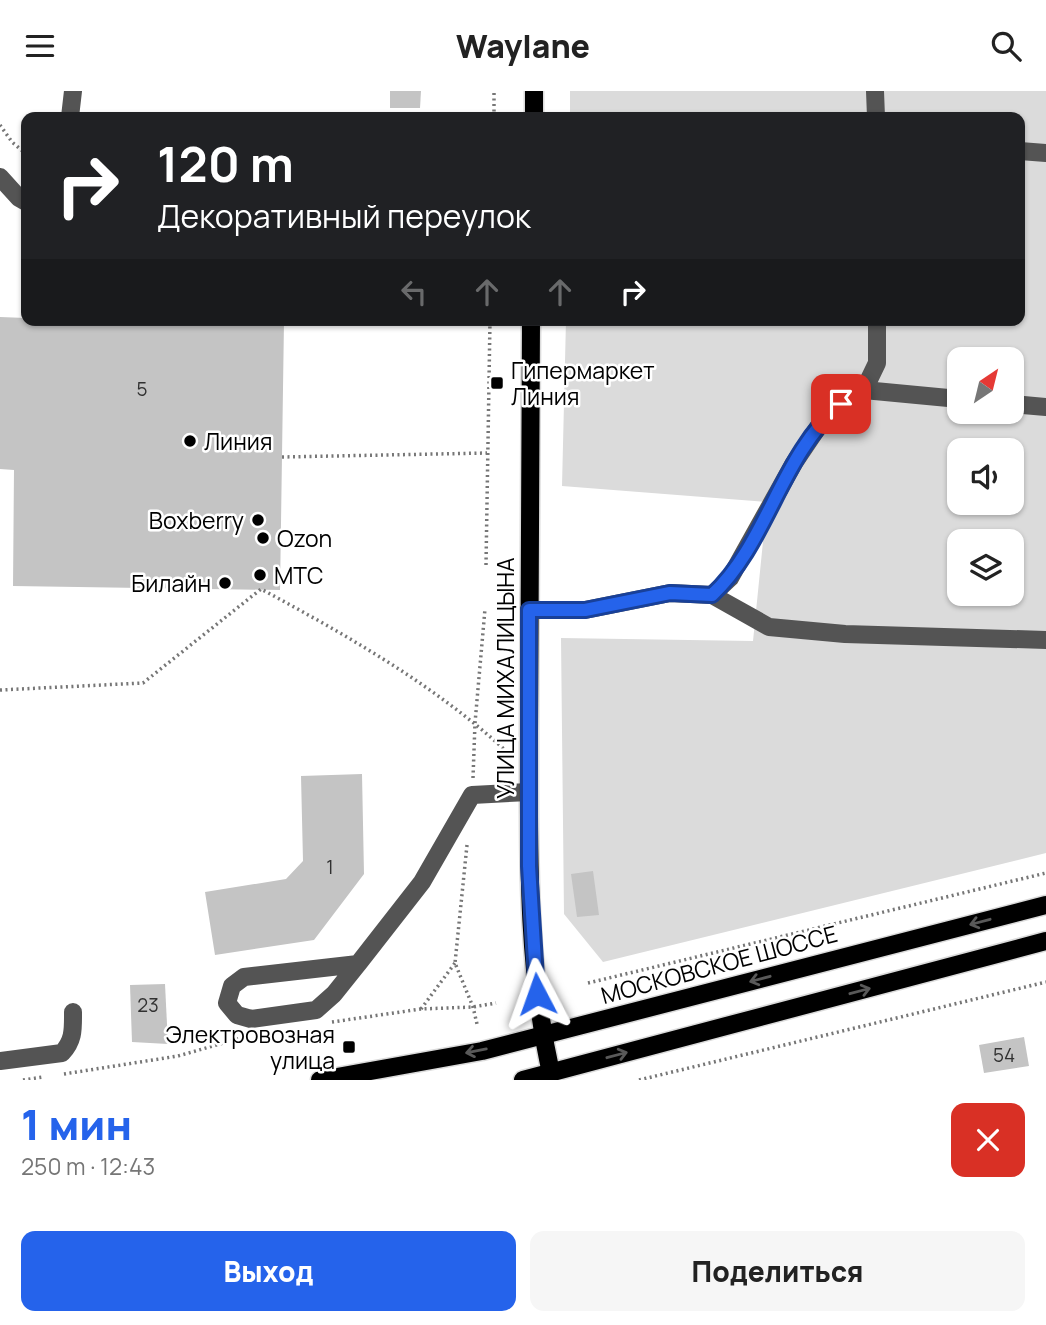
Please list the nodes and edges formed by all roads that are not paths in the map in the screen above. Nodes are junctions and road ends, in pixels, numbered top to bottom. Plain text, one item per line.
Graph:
1 (73, 91) edge
2 (534, 91) edge
3 (875, 91) edge
4 (71, 112) edge
5 (534, 112) edge
6 (876, 112) edge
7 (1025, 151) edge
8 (1046, 153) edge
9 (0, 177) edge
10 (21, 199) edge
11 (531, 326) edge
12 (877, 326) edge
13 (864, 390) junction
14 (947, 398) edge
15 (1024, 405) edge
16 (1046, 407) edge
17 (712, 595) junction
18 (529, 610) junction
19 (1046, 640) edge
20 (529, 792) junction
21 (1046, 905) edge
22 (1046, 941) edge
23 (358, 964) junction
24 (73, 1012) dead end
25 (542, 1035) junction
26 (0, 1061) edge
27 (551, 1073) junction
28 (320, 1080) edge
29 (523, 1080) edge

1 - 4 street
2 - 5 main road
3 - 6 street
7 - 8 street
9 - 10 street
11 - 18 main road, УЛИЦА МИХАЛИЦЫНА
12 - 13 street
13 - 14 street
13 - 17 street
15 - 16 street
17 - 18 street
17 - 19 street
18 - 20 main road, УЛИЦА МИХАЛИЦЫНА
20 - 23 street
20 - 25 main road, УЛИЦА МИХАЛИЦЫНА
21 -> 25 main road, МОСКОВСКОЕ ШОССЕ
27 -> 22 main road
23 - 23 street
24 - 26 street
25 - 27 main road, УЛИЦА МИХАЛИЦЫНА
25 -> 28 main road, МОСКОВСКОЕ ШОССЕ
27 - 29 main road

